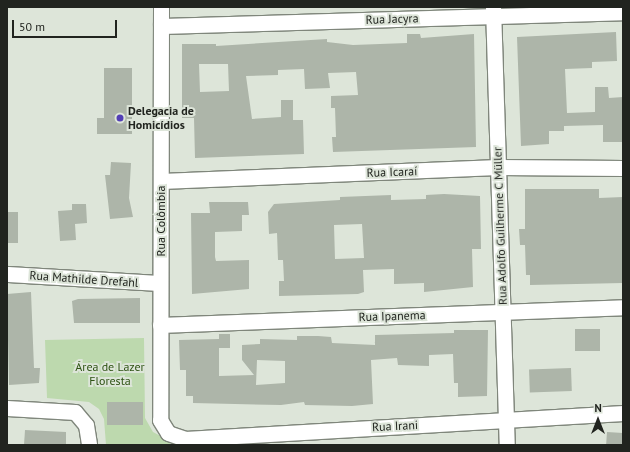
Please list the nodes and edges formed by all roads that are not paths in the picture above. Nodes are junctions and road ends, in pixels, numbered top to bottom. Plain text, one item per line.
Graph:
1 (162, 7) edge
2 (493, 11) edge
3 (623, 12) edge
4 (161, 26) junction
5 (498, 167) junction
6 (623, 168) edge
7 (161, 181) junction
8 (7, 274) edge
9 (160, 283) junction
10 (623, 307) edge
11 (503, 312) junction
12 (160, 325) junction
13 (7, 408) edge
14 (623, 412) edge
15 (506, 420) junction
16 (168, 433) joint
17 (89, 445) edge
18 (507, 445) edge

1 - 4 street, Rua Colômbia
2 - 3 street, Rua Jacyra
2 - 4 street, Rua Jacyra
2 - 5 street, Rua Adolfo Guilherme C Müller
4 - 7 street, Rua Colômbia
5 - 6 street, Rua Icaraí
5 - 7 street, Rua Icaraí
5 - 11 street, Rua Adolfo Guilherme C Müller
7 - 9 street, Rua Colômbia
8 - 9 street, Rua Mathilde Drefahl
9 - 12 street, Rua Colômbia
10 - 11 street, Rua Ipanema
11 - 12 street, Rua Ipanema
11 - 15 street, Rua Adolfo Guilherme C Müller
12 - 16 street, Rua Colômbia
13 - 17 street
14 - 15 street, Rua Irani
15 - 16 street, Rua Irani
15 - 18 street, Rua Adolfo Guilherme C Müller

